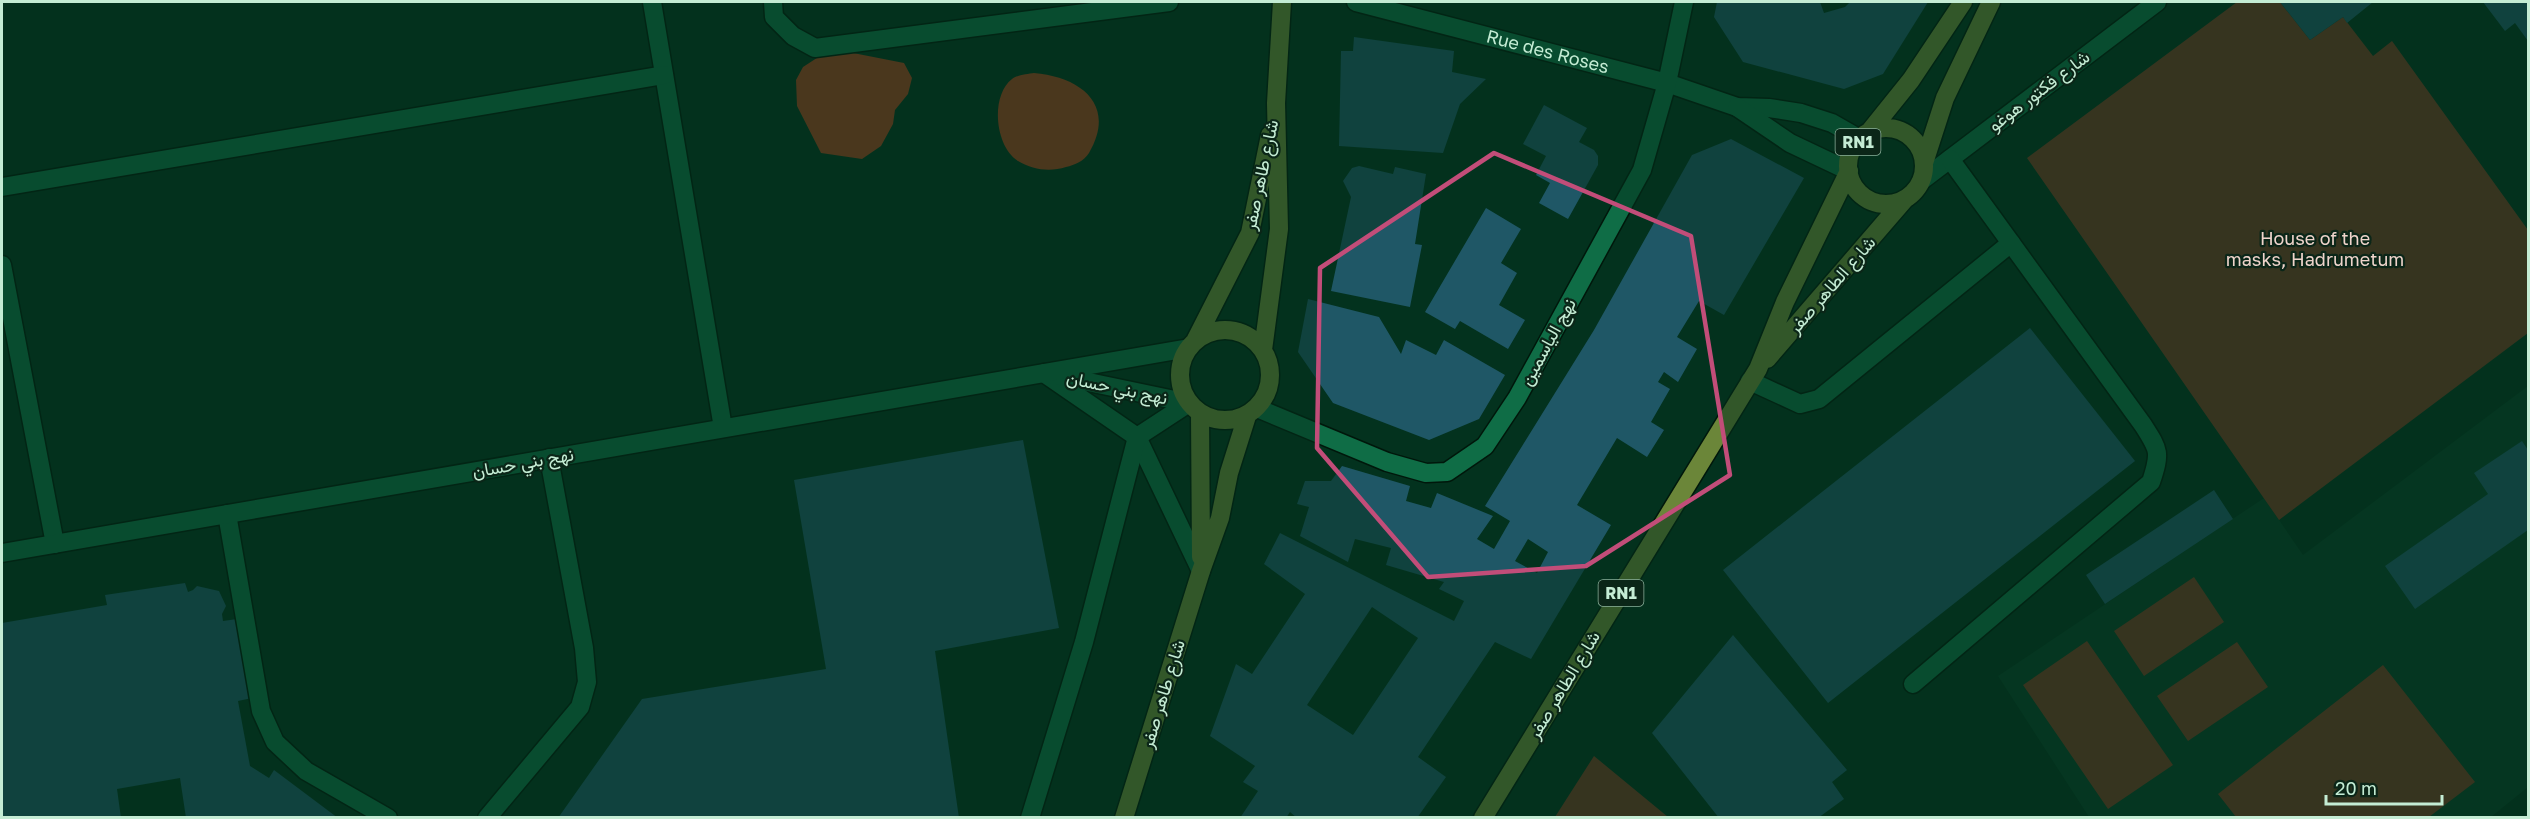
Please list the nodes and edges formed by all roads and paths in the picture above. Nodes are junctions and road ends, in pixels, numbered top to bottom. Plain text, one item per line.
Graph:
1 (652, 2) edge
2 (773, 2) edge
3 (1169, 2) edge
4 (1282, 2) edge
5 (1356, 2) edge
6 (1684, 2) edge
7 (1963, 2) edge
8 (1991, 2) edge
9 (2157, 2) edge
10 (663, 75) junction
11 (1667, 83) junction
12 (1276, 104) junction
13 (1737, 107) junction
14 (1865, 135) junction
15 (1950, 159) junction
16 (1849, 171) junction
17 (1922, 172) junction
18 (2, 187) edge
19 (1905, 199) junction
20 (2011, 243) junction
21 (2, 265) edge
22 (1192, 345) junction
23 (1263, 350) junction
24 (1044, 373) junction
25 (1754, 375) junction
26 (1195, 408) junction
27 (1252, 412) junction
28 (723, 428) junction
29 (1137, 437) junction
30 (549, 458) junction
31 (227, 514) junction
32 (55, 543) junction
33 (2, 553) edge
34 (1201, 571) junction
35 (1913, 684) dead end
36 (388, 818) edge
37 (487, 818) edge
38 (1030, 818) edge
39 (1124, 818) edge
40 (1484, 818) edge

1 - 10 street
2 - 3 street
4 - 12 main road, شارع طاهر صفر
5 - 11 street, Rue des Roses
6 - 11 street, نهج الياسمين
7 - 14 main road, RN1
8 - 17 main road, RN1
9 - 15 street, شارع فكتور هوغو
10 - 18 street
10 - 28 street
11 - 13 street, Rue des Roses
11 - 27 street, نهج الياسمين
12 - 22 main road, شارع طاهر صفر
12 - 23 main road, شارع طاهر صفر
13 - 14 street
13 - 16 street
14 - 16 main road, RN1
14 - 17 main road, RN1
15 - 17 street, شارع فكتور هوغو
15 - 20 street
16 - 19 main road, RN1
16 - 25 main road, شارع الطاهر صفر / RN1
17 - 19 main road, RN1
19 - 25 main road, شارع الطاهر صفر / RN1
20 - 25 street
20 - 35 street
21 - 32 street
22 - 23 main road
22 - 24 street, نهج بني حسان
22 - 26 main road, شارع طاهر صفر
23 - 27 main road, شارع طاهر صفر
24 - 26 street, نهج بني حسان
24 - 28 street, نهج بني حسان
24 - 29 street
25 - 40 main road, شارع الطاهر صفر / RN1
26 - 27 main road
26 - 29 street
26 - 34 main road, شارع طاهر صفر
27 - 34 main road, شارع طاهر صفر
28 - 30 street, نهج بني حسان
29 - 34 street
29 - 38 street
30 - 31 street, نهج بني حسان
30 - 37 street
31 - 32 street, نهج بني حسان
31 - 36 street
32 - 33 street, نهج بني حسان
34 - 39 main road, شارع طاهر صفر

